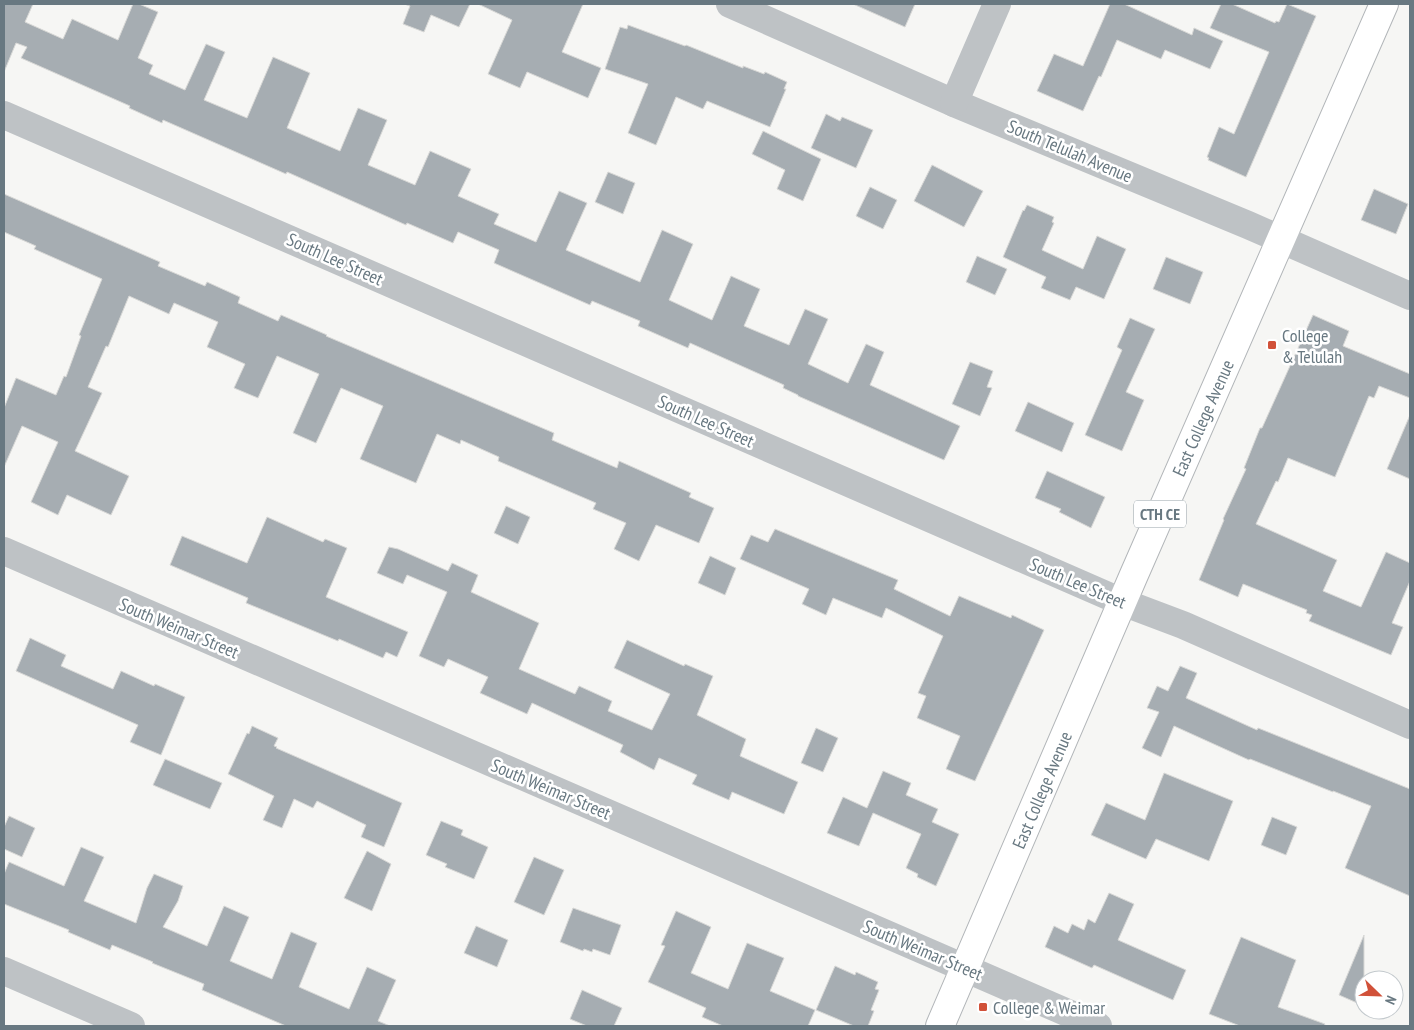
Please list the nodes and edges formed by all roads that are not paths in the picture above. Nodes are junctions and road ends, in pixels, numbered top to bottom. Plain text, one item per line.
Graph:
1 (730, 4) edge
2 (996, 4) edge
3 (1384, 4) edge
4 (954, 103) junction
5 (4, 115) edge
6 (1281, 240) junction
7 (1410, 296) edge
8 (4, 552) edge
9 (1122, 602) junction
10 (1410, 725) edge
11 (965, 968) junction
12 (4, 971) edge
13 (131, 1026) edge
14 (940, 1026) edge
15 (1098, 1026) edge

1 - 4 street, South Telulah Avenue
2 - 4 street
3 - 6 main road, East College Avenue / CTH CE
4 - 6 street, South Telulah Avenue
5 - 9 street, South Lee Street
6 - 7 street, South Telulah Avenue
6 - 9 main road, East College Avenue / CTH CE
8 - 11 street, South Weimar Street
9 - 10 street, South Lee Street
9 - 11 main road, East College Avenue / CTH CE
11 - 14 main road, East College Avenue / CTH CE
11 - 15 street, South Weimar Street
12 - 13 street

